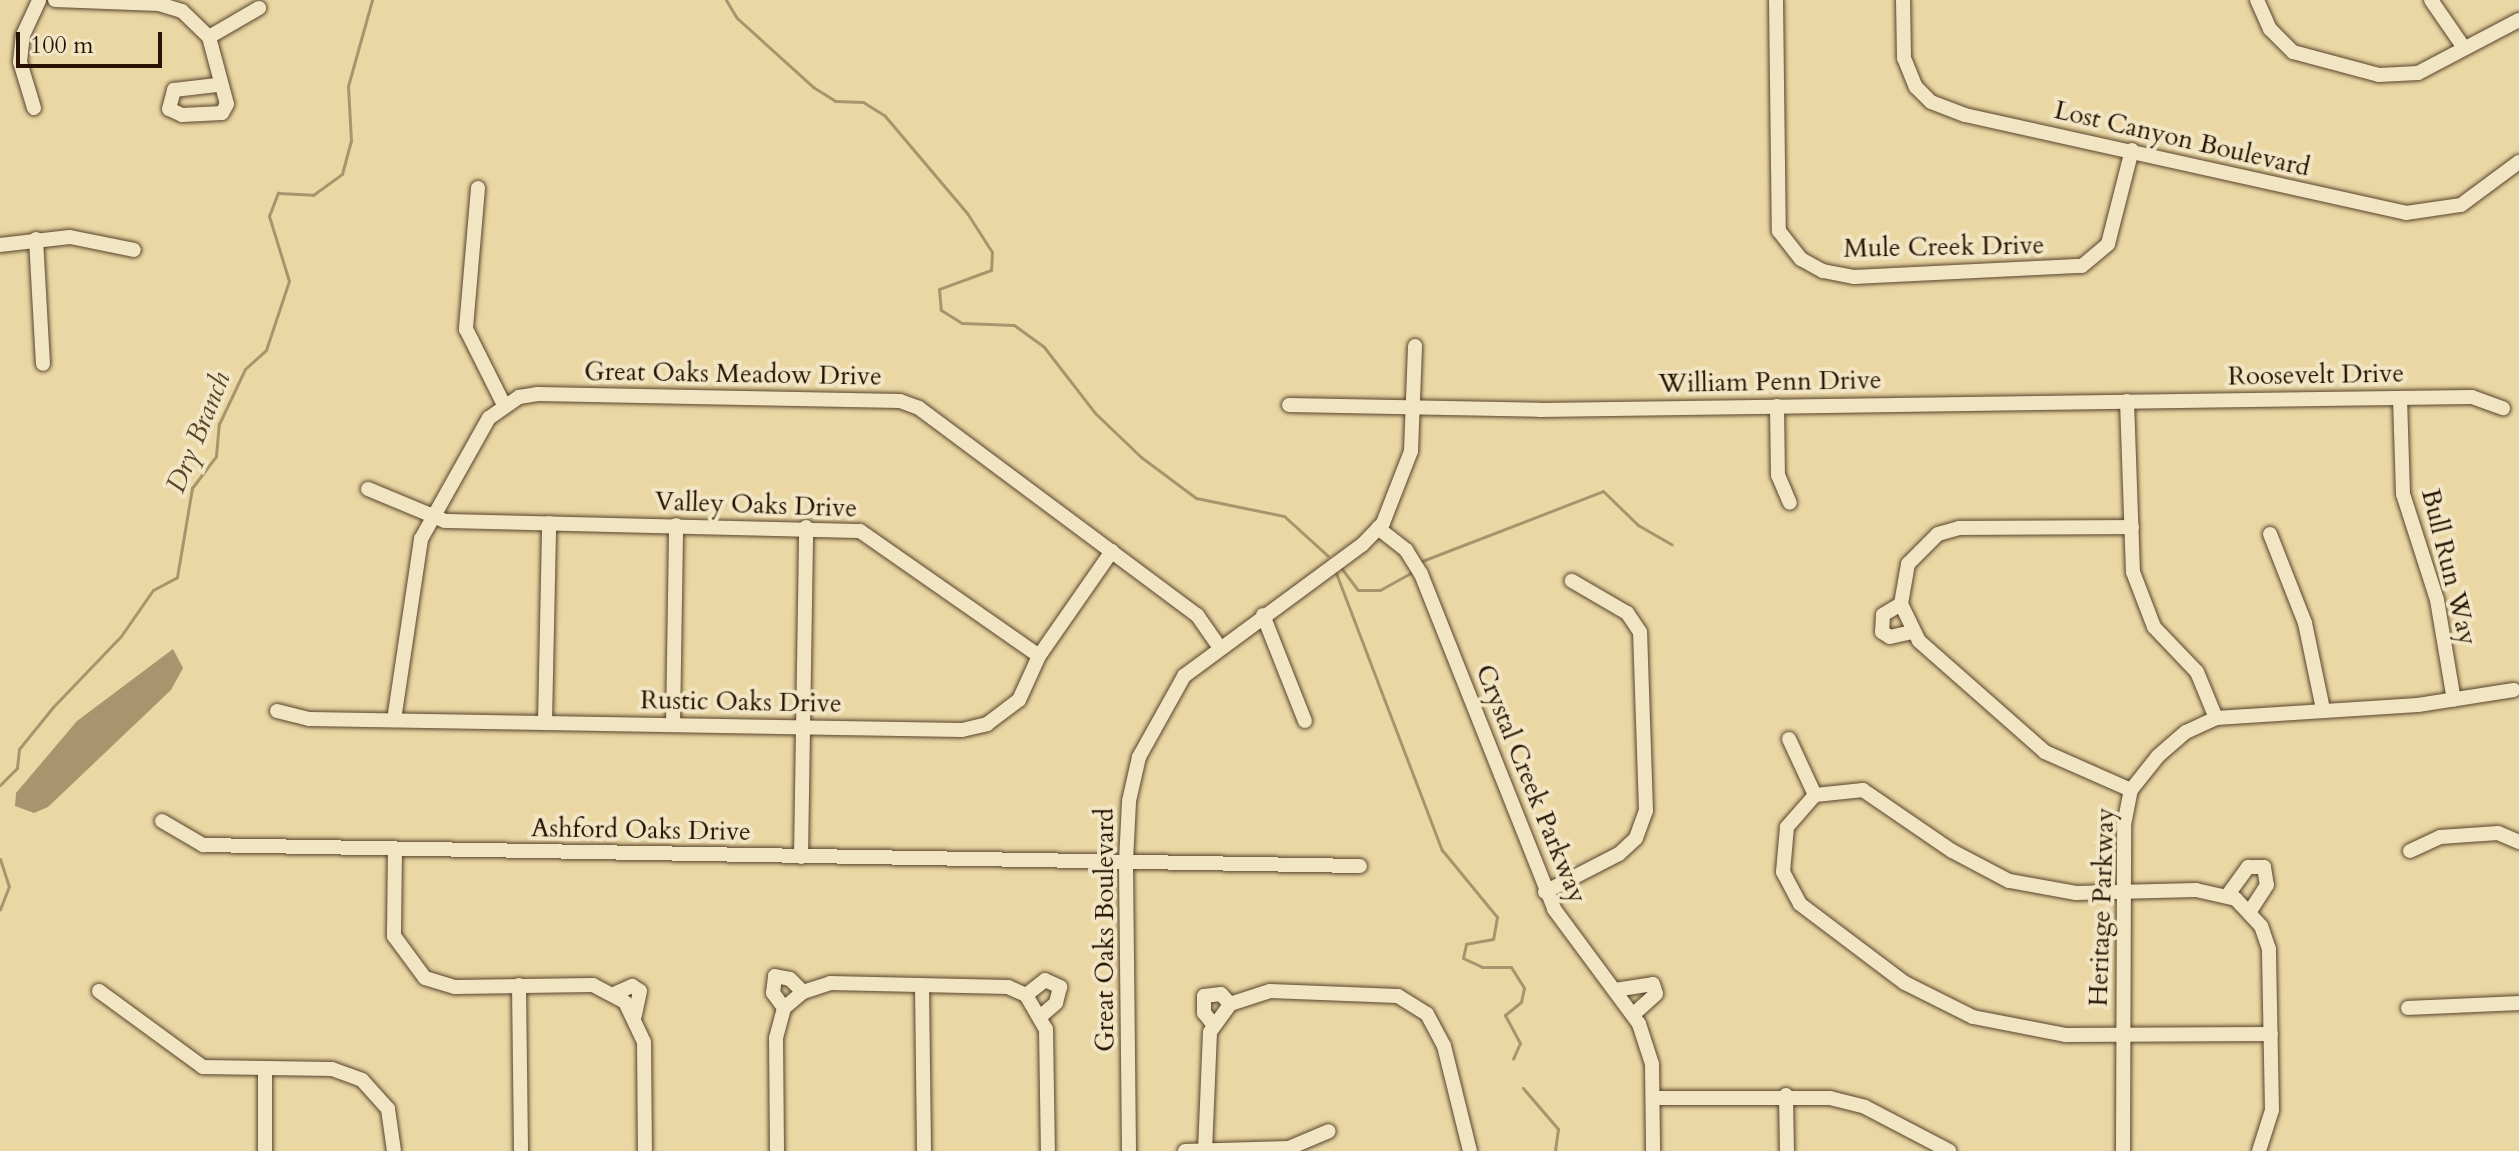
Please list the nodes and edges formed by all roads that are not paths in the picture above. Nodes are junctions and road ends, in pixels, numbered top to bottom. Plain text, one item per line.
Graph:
1 (39, 0) edge
2 (55, 0) edge
3 (1776, 0) edge
4 (1903, 0) edge
5 (2257, 0) edge
6 (2431, 0) edge
7 (259, 8) dead end
8 (2519, 20) edge
9 (209, 37) junction
10 (2462, 45) junction
11 (217, 85) dead end
12 (34, 108) dead end
13 (2132, 150) junction
14 (2519, 162) edge
15 (478, 188) dead end
16 (36, 239) junction
17 (0, 245) edge
18 (134, 250) dead end
19 (1415, 346) dead end
20 (43, 364) dead end
21 (2400, 398) junction
22 (2127, 401) junction
23 (504, 405) junction
24 (1289, 405) dead end
25 (1777, 406) junction
26 (1414, 408) junction
27 (2503, 408) dead end
28 (368, 489) dead end
29 (1790, 503) dead end
30 (432, 519) junction
31 (549, 523) junction
32 (676, 525) junction
33 (806, 527) junction
34 (2132, 527) junction
35 (1378, 528) junction
36 (2270, 534) dead end
37 (1112, 551) junction
38 (1572, 581) dead end
39 (1901, 604) junction
40 (1263, 615) junction
41 (1912, 632) junction
42 (1219, 646) junction
43 (1039, 656) junction
44 (2514, 690) dead end
45 (2454, 700) junction
46 (2323, 709) junction
47 (277, 711) dead end
48 (2216, 718) junction
49 (394, 720) junction
50 (1305, 721) dead end
51 (545, 722) junction
52 (673, 725) junction
53 (803, 727) junction
54 (1789, 739) dead end
55 (2131, 790) junction
56 (1815, 795) junction
57 (162, 821) dead end
58 (2519, 842) edge
59 (395, 849) junction
60 (2410, 851) dead end
61 (801, 857) junction
62 (1126, 861) junction
63 (1360, 866) dead end
64 (1545, 892) junction
65 (2121, 892) junction
66 (2227, 896) junction
67 (2250, 911) junction
68 (519, 985) junction
69 (922, 985) junction
70 (1615, 990) junction
71 (99, 991) dead end
72 (803, 992) junction
73 (1026, 995) junction
74 (2519, 1003) edge
75 (1230, 1004) junction
76 (784, 1008) junction
77 (2408, 1008) dead end
78 (1634, 1014) junction
79 (1040, 1017) junction
80 (1213, 1024) junction
81 (2271, 1034) junction
82 (2122, 1036) junction
83 (265, 1072) junction
84 (1786, 1095) junction
85 (1654, 1098) junction
86 (1329, 1131) dead end
87 (265, 1151) edge
88 (394, 1151) edge
89 (521, 1151) edge
90 (645, 1151) edge
91 (777, 1151) edge
92 (924, 1151) edge
93 (1048, 1151) edge
94 (1129, 1151) edge
95 (1185, 1151) edge
96 (1205, 1151) edge
97 (1470, 1151) edge
98 (1653, 1151) edge
99 (1787, 1151) edge
100 (1949, 1151) edge
101 (2123, 1151) edge
102 (2259, 1151) edge

1 - 12 street
2 - 9 street
3 - 13 street, Mule Creek Drive
4 - 13 street, Lost Canyon Boulevard
5 - 10 street
6 - 10 street
7 - 9 street
8 - 10 street
9 - 11 street
13 - 14 street, Lost Canyon Boulevard
15 - 23 street
16 - 17 street
16 - 18 street
16 - 20 street
19 - 26 street, Great Oaks Boulevard
21 - 22 street, Roosevelt Drive
21 - 27 street, Roosevelt Drive
21 - 45 street, Bull Run Way
22 - 25 street, William Penn Drive
22 - 34 street
23 - 30 street
23 - 37 street, Great Oaks Meadow Drive
24 - 26 street, William Penn Drive
25 - 26 street, William Penn Drive
25 - 29 street
26 - 35 street, Great Oaks Boulevard
28 - 30 street
30 - 31 street, Valley Oaks Drive
30 - 49 street
31 - 32 street, Valley Oaks Drive
31 - 51 street
32 - 33 street, Valley Oaks Drive
32 - 52 street
33 - 43 street, Valley Oaks Drive
33 - 53 street
34 - 39 street
34 - 48 street
35 - 40 street, Great Oaks Boulevard
35 - 64 street, Crystal Creek Parkway
36 - 46 street
37 - 42 street, Great Oaks Meadow Drive
37 - 43 street, Rustic Oaks Drive
38 - 64 street
39 - 41 street
39 - 41 street
40 - 42 street, Great Oaks Boulevard
40 - 50 street
41 - 55 street
42 - 62 street, Great Oaks Boulevard
43 - 53 street, Rustic Oaks Drive
44 - 45 street, Heritage Parkway
45 - 46 street, Heritage Parkway
46 - 48 street, Heritage Parkway
47 - 49 street, Rustic Oaks Drive
48 - 55 street, Heritage Parkway
49 - 51 street, Rustic Oaks Drive
51 - 52 street, Rustic Oaks Drive
52 - 53 street, Rustic Oaks Drive
53 - 61 street
54 - 56 street
55 - 65 street, Heritage Parkway
56 - 65 street
56 - 82 street
57 - 59 street, Ashford Oaks Drive
58 - 60 street
59 - 61 street, Ashford Oaks Drive
59 - 68 street
61 - 62 street, Ashford Oaks Drive
62 - 63 street, Ashford Oaks Drive
62 - 94 street, Great Oaks Boulevard
64 - 70 street, Crystal Creek Parkway
65 - 66 street
65 - 82 street, Heritage Parkway
66 - 67 street
66 - 67 street
67 - 81 street
68 - 89 street
68 - 90 street
69 - 72 street
69 - 73 street
69 - 92 street
70 - 78 street, Crystal Creek Parkway
70 - 78 street
71 - 83 street
72 - 76 street
72 - 76 street
73 - 79 street
73 - 79 street
74 - 77 street
75 - 80 street
75 - 80 street
75 - 97 street
76 - 91 street
78 - 85 street, Crystal Creek Parkway
79 - 93 street
80 - 96 street
81 - 82 street
81 - 102 street
82 - 101 street, Heritage Parkway
83 - 87 street
83 - 88 street
84 - 85 street
84 - 99 street
84 - 100 street
85 - 98 street, Crystal Creek Parkway
86 - 96 street
95 - 96 street

